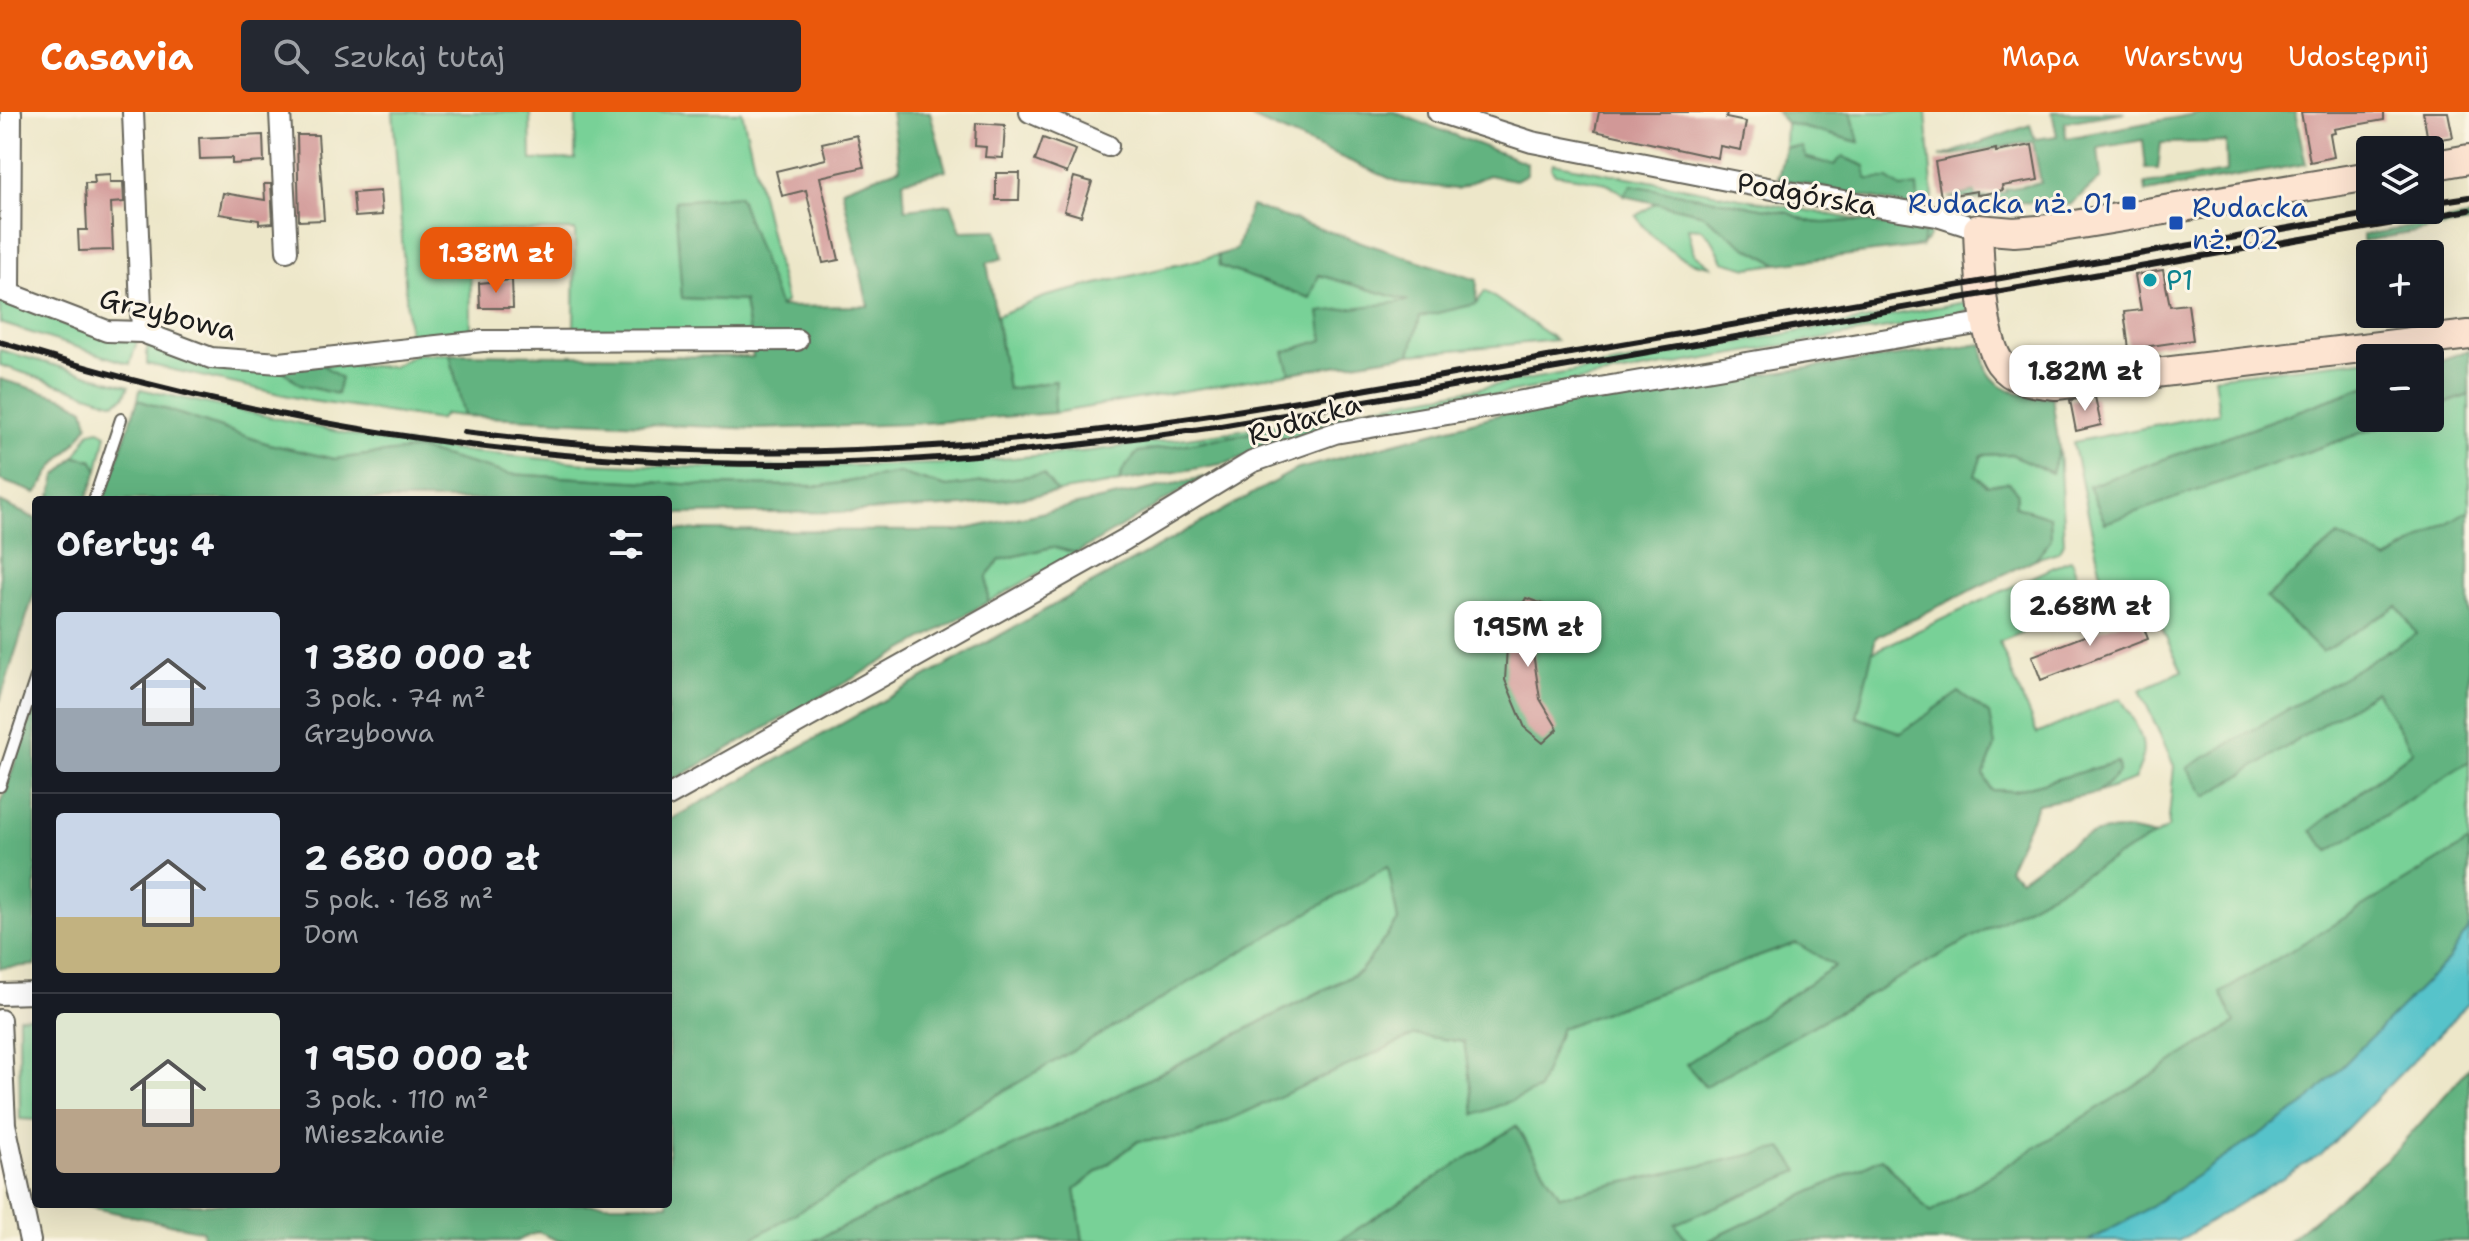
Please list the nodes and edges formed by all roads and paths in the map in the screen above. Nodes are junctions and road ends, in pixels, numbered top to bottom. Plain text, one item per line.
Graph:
1 (11, 112) edge
2 (133, 112) edge
3 (280, 112) edge
4 (1030, 112) edge
5 (1438, 112) edge
6 (1108, 146) dead end
7 (2469, 159) edge
8 (2444, 163) edge
9 (2356, 178) edge
10 (1978, 229) junction
11 (287, 251) dead end
12 (5, 292) edge
13 (1988, 322) junction
14 (142, 332) junction
15 (2469, 335) edge
16 (797, 340) dead end
17 (121, 419) dead end
18 (95, 496) edge
19 (32, 689) edge
20 (0, 786) edge
21 (672, 794) edge
22 (32, 993) edge
23 (0, 994) edge
24 (0, 1020) edge
25 (30, 1241) edge

1 - 12 street, Grzybowa
2 - 14 street
3 - 11 street
4 - 6 street
5 - 10 street, Podgórska
7 - 8 street
9 - 10 street, Podgórska
10 - 13 street
12 - 14 street, Grzybowa
13 - 15 street
13 - 21 street, Rudacka
14 - 16 street, Grzybowa
17 - 18 lane
19 - 20 lane
22 - 23 street
24 - 25 street

